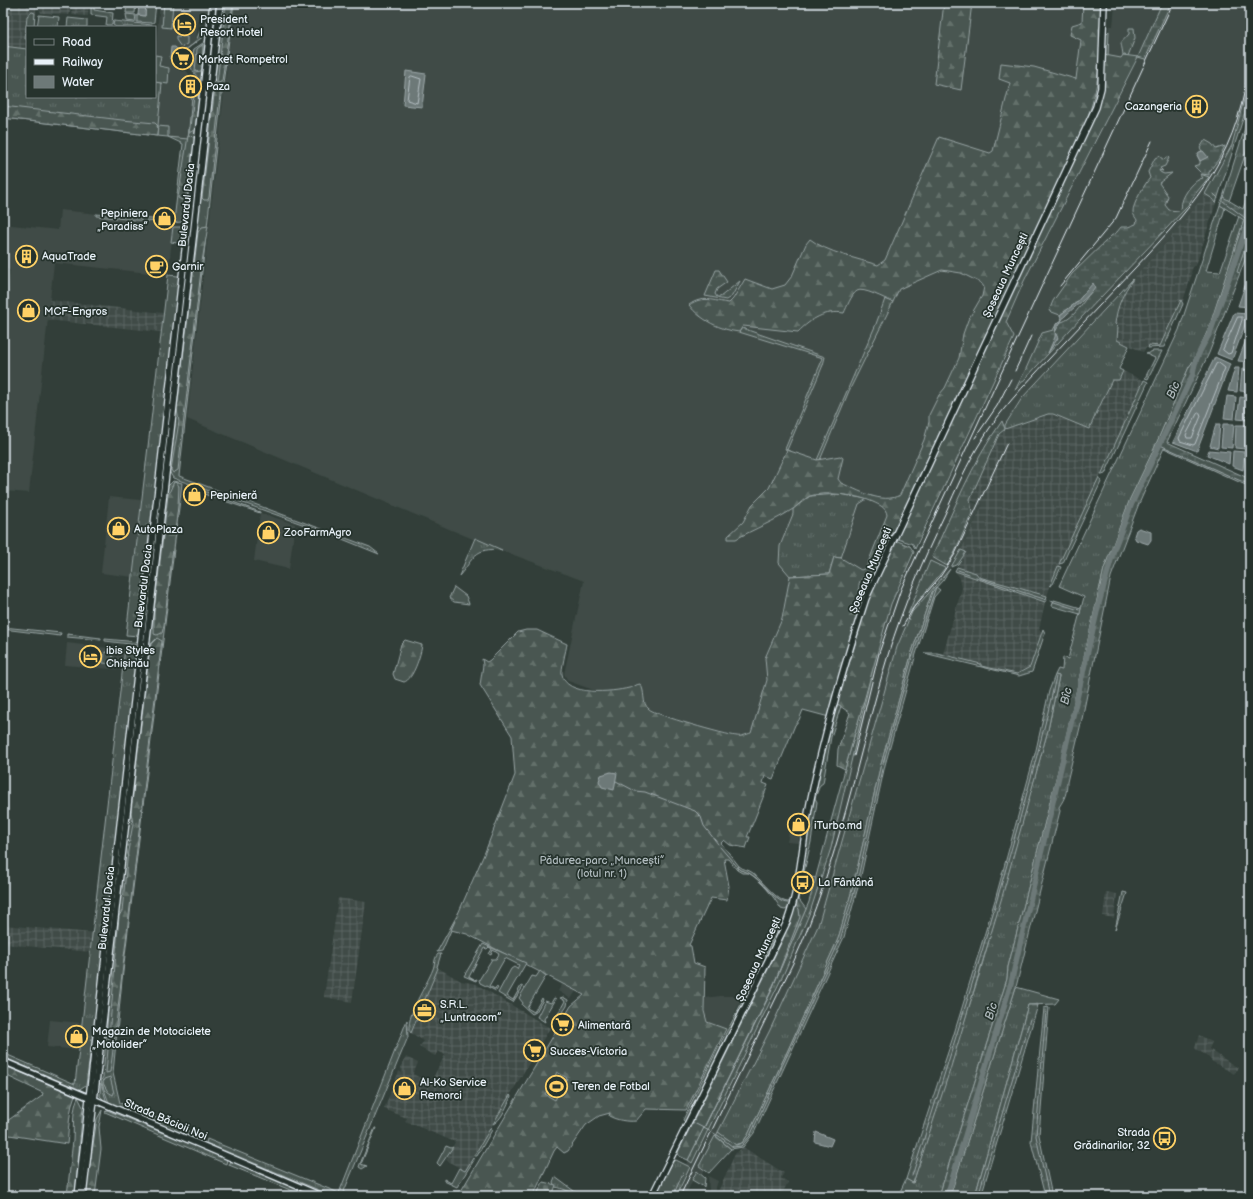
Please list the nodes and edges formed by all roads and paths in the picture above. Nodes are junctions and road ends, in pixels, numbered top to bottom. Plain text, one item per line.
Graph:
1 (213, 3) edge
2 (220, 3) edge
3 (1104, 3) edge
4 (198, 164) junction
5 (159, 475) junction
6 (166, 476) junction
7 (3, 1061) edge
8 (88, 1097) junction
9 (95, 1100) junction
10 (78, 1196) edge
11 (83, 1196) edge
12 (321, 1196) edge
13 (652, 1196) edge

1 - 4 main road, Bulevardul Dacia
2 - 4 main road, Bulevardul Dacia
3 - 13 main road, Șoseaua Muncești
4 - 5 main road, Bulevardul Dacia
4 - 6 main road, Bulevardul Dacia
5 - 6 main road
5 - 8 main road, Bulevardul Dacia
6 - 9 main road, Bulevardul Dacia
7 - 8 main road, Strada Băcioii Noi
8 - 9 main road, Strada Băcioii Noi
8 - 10 main road, Bulevardul Dacia
9 - 11 main road, Bulevardul Dacia
9 - 12 main road, Strada Băcioii Noi

